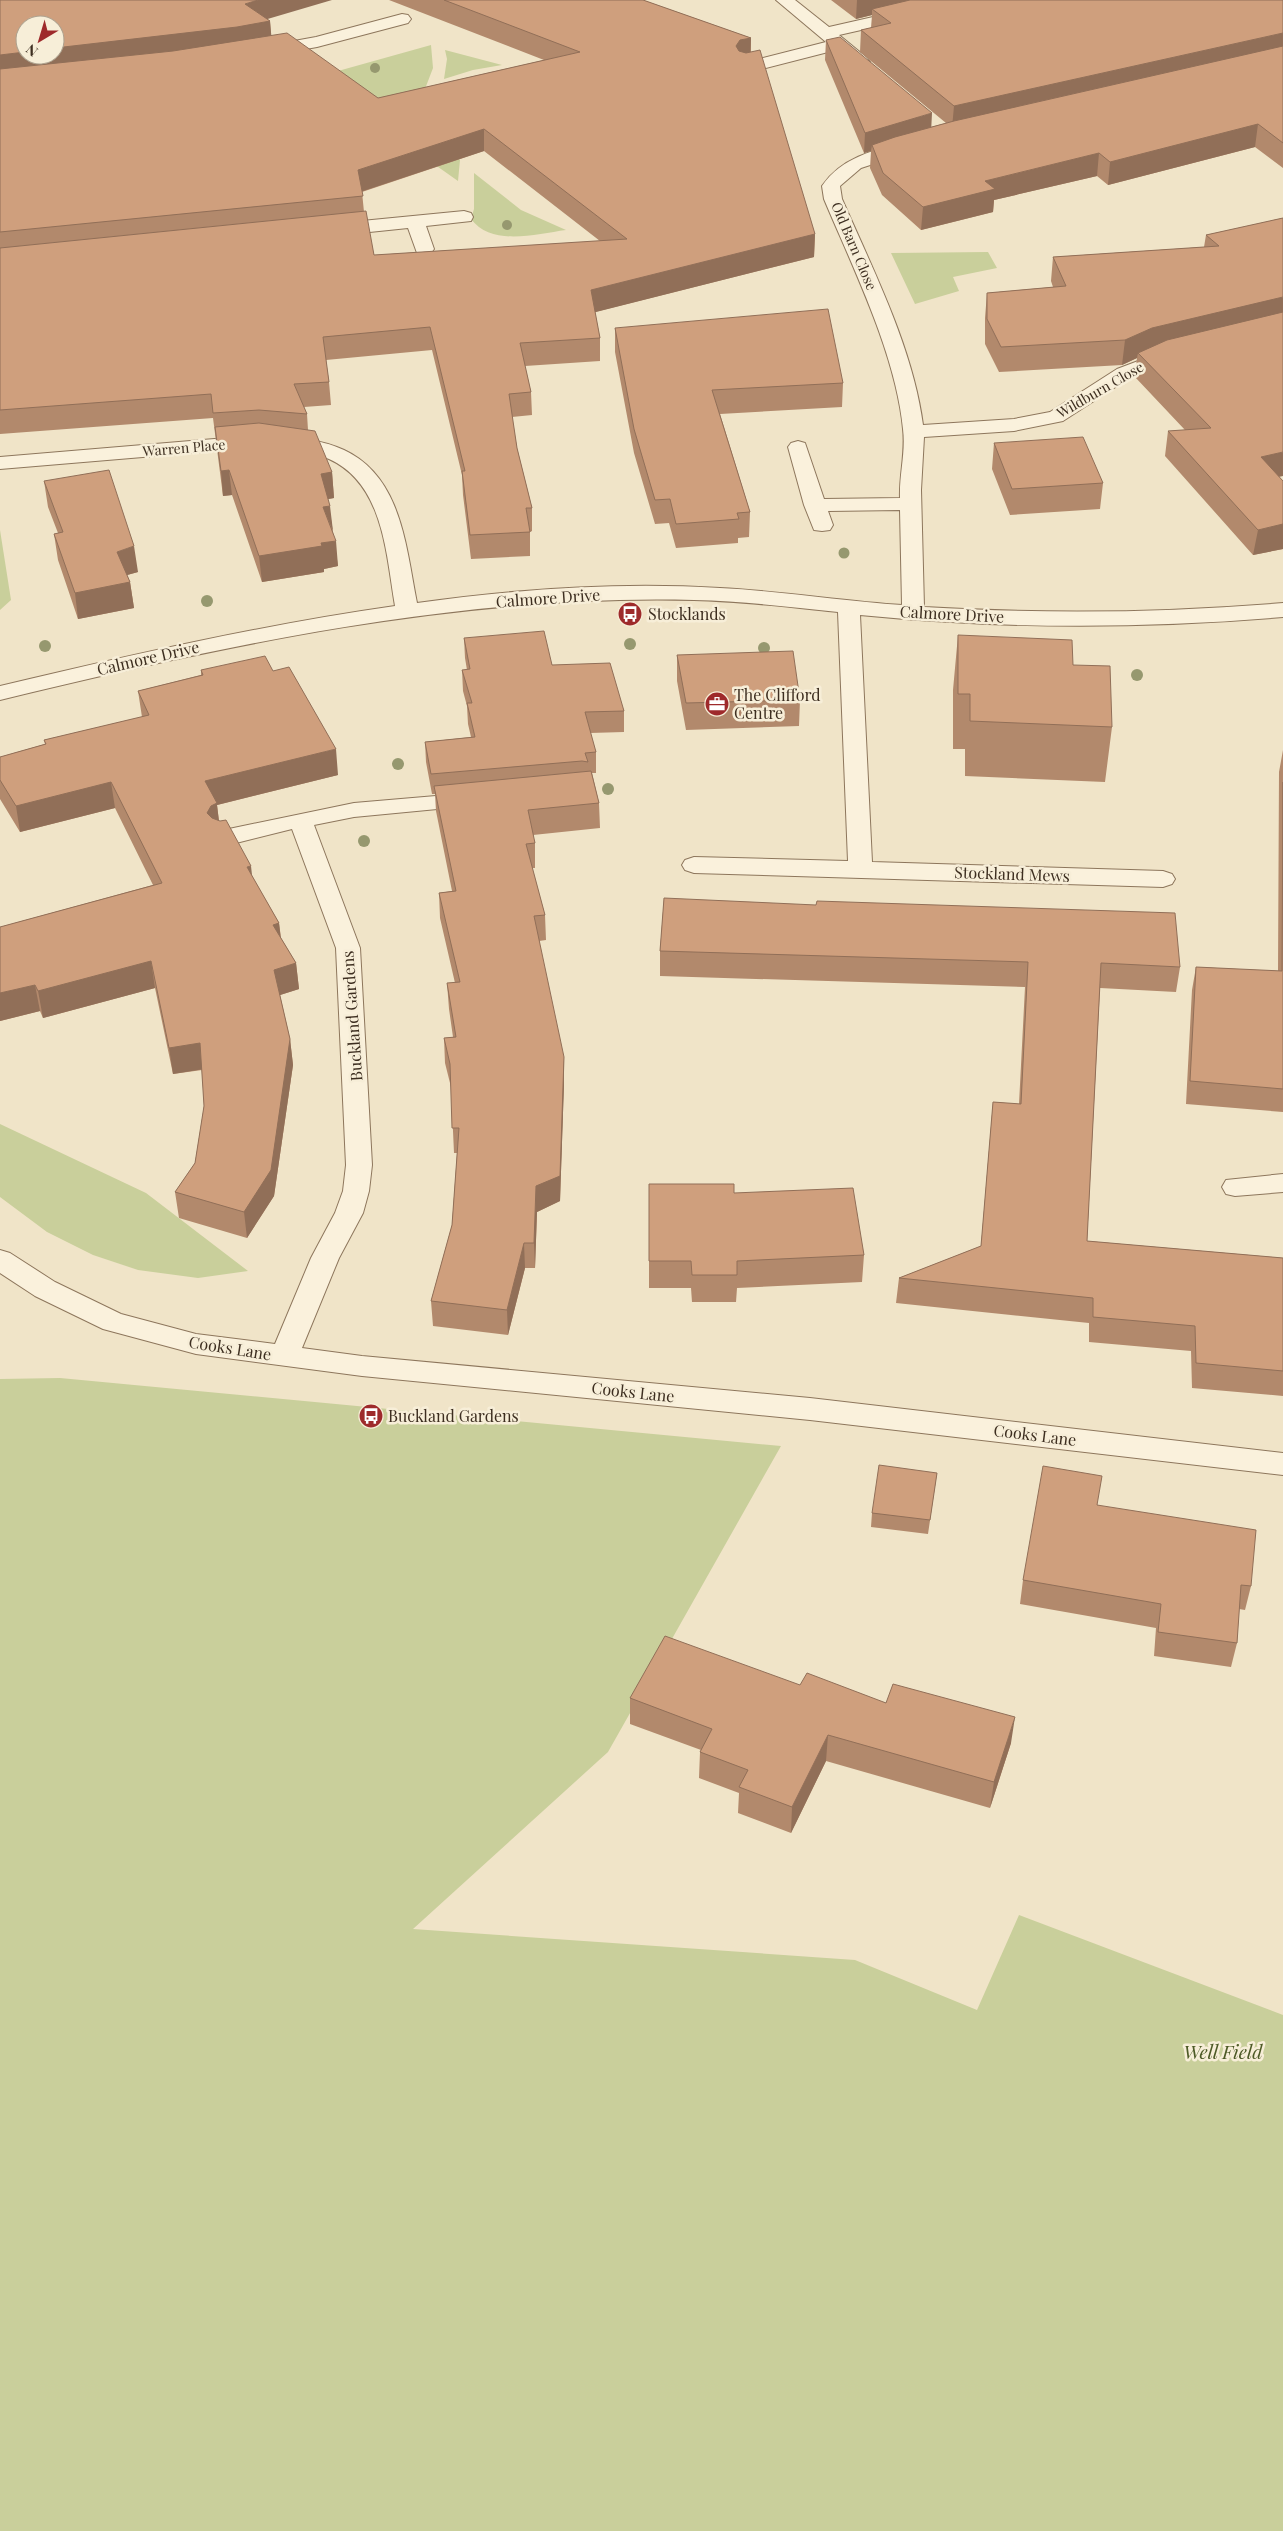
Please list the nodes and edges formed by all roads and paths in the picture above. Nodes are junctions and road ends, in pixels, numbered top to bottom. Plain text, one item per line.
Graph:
1 (785, 0) edge
2 (970, 0) edge
3 (402, 19) dead end
4 (834, 39) junction
5 (255, 53) edge
6 (746, 68) edge
7 (876, 75) edge
8 (922, 143) edge
9 (464, 217) dead end
10 (415, 222) junction
11 (308, 232) edge
12 (424, 249) dead end
13 (1188, 350) edge
14 (914, 432) junction
15 (798, 447) dead end
16 (0, 463) edge
17 (910, 504) junction
18 (849, 607) junction
19 (407, 609) junction
20 (1283, 610) edge
21 (913, 613) junction
22 (0, 692) edge
23 (497, 798) edge
24 (300, 820) junction
25 (224, 838) edge
26 (694, 865) dead end
27 (860, 869) junction
28 (1163, 878) dead end
29 (1283, 1183) edge
30 (1235, 1187) dead end
31 (0, 1260) edge
32 (284, 1356) junction
33 (1283, 1464) edge

1 - 4 street
2 - 4 street
3 - 5 street
4 - 6 street
4 - 7 street
8 - 14 street, Old Barn Close
9 - 10 street
10 - 11 street
10 - 12 street
13 - 14 street, Wildburn Close
14 - 17 street, Old Barn Close
15 - 17 street
16 - 19 street, Warren Place
17 - 21 street, Old Barn Close
18 - 19 street, Calmore Drive
18 - 21 street, Calmore Drive
18 - 27 street
19 - 22 street, Calmore Drive
20 - 21 street, Calmore Drive
23 - 24 street
24 - 25 street
24 - 32 street, Buckland Gardens
26 - 27 street, Stockland Mews
27 - 28 street, Stockland Mews
29 - 30 street
31 - 32 street, Cooks Lane
32 - 33 street, Cooks Lane

